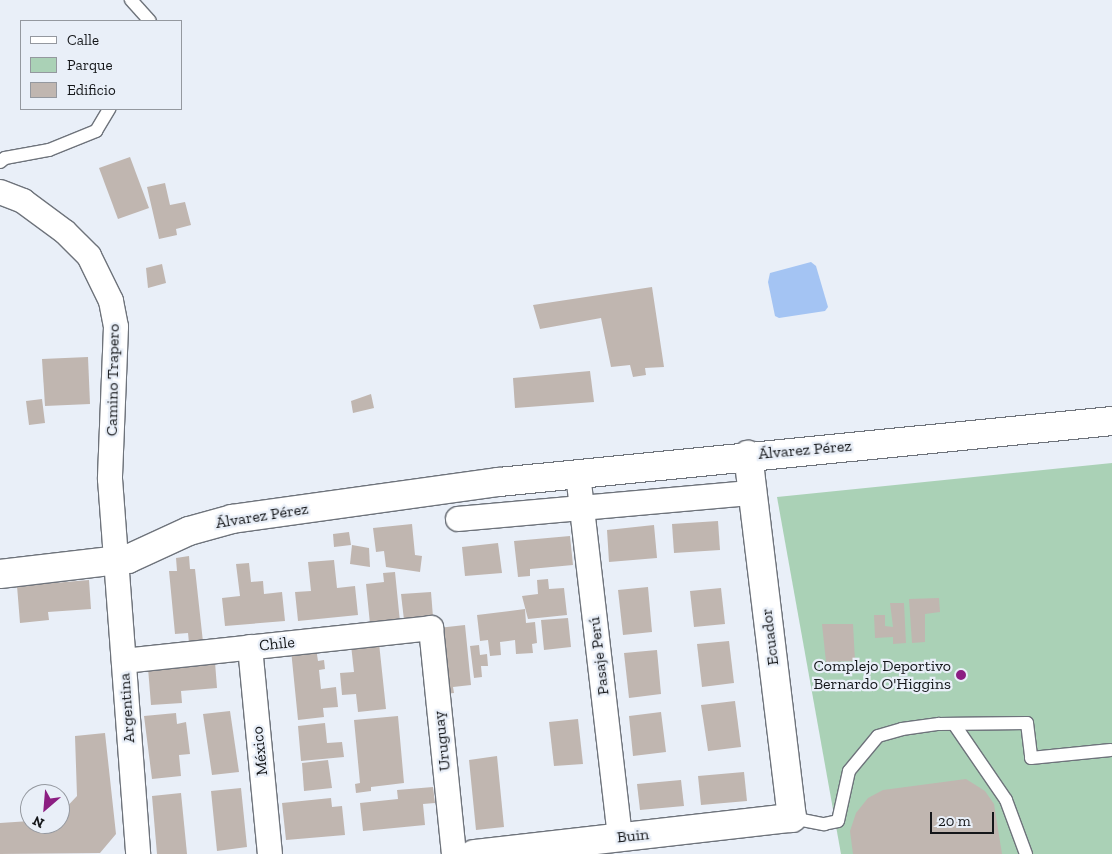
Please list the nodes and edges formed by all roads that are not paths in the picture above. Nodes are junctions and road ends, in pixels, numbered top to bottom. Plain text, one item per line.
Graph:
1 (131, 0) edge
2 (149, 20) edge
3 (108, 110) edge
4 (0, 162) edge
5 (0, 192) edge
6 (1112, 420) edge
7 (748, 455) junction
8 (578, 474) junction
9 (499, 482) junction
10 (752, 493) junction
11 (582, 508) junction
12 (504, 515) junction
13 (458, 519) dead end
14 (117, 561) junction
15 (0, 574) edge
16 (431, 628) joint
17 (250, 647) junction
18 (124, 661) junction
19 (954, 724) junction
20 (1111, 750) edge
21 (792, 818) junction
22 (620, 838) junction
23 (138, 854) edge
24 (270, 854) edge
25 (454, 854) edge
26 (474, 854) edge
27 (1026, 854) edge

1 - 2 lane
3 - 4 lane
5 - 14 street, Camino Trapero
6 - 7 main road, Álvarez Pérez
7 - 8 main road, Álvarez Pérez
7 - 10 main road, Ecuador
8 - 9 main road, Álvarez Pérez
8 - 11 street, Pasaje Perú
9 - 12 street
9 - 14 main road, Álvarez Pérez
10 - 11 street
10 - 21 main road, Ecuador
11 - 12 street
11 - 22 street, Pasaje Perú
12 - 13 street
14 - 15 main road, Álvarez Pérez
14 - 18 street, Argentina
16 - 17 street, Chile
16 - 25 street, Uruguay
17 - 18 street, Chile
17 - 24 street, México
18 - 23 street, Argentina
19 - 20 lane
19 - 21 lane
19 - 27 lane
21 - 22 main road, Buin
22 - 26 main road, Buin

